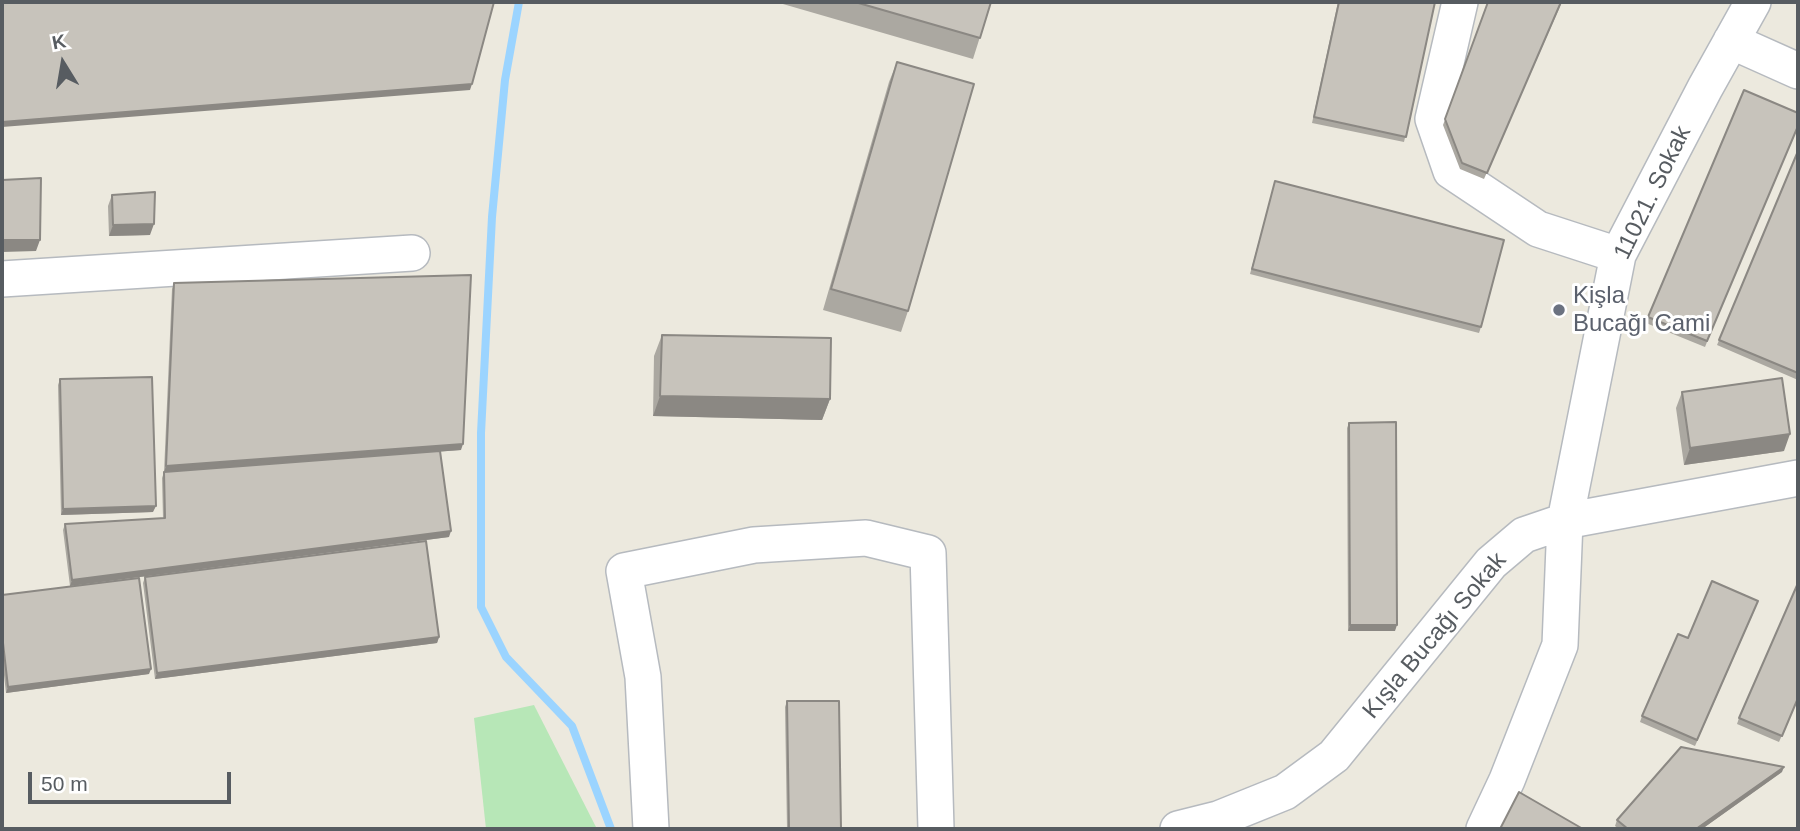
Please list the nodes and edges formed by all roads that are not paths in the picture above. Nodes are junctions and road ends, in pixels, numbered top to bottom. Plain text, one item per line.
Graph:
1 (1460, 2) edge
2 (1753, 2) edge
3 (1731, 41) junction
4 (1798, 71) edge
5 (412, 253) dead end
6 (1618, 255) junction
7 (2, 279) edge
8 (1798, 478) edge
9 (1564, 520) junction
10 (652, 829) edge
11 (936, 829) edge
12 (1178, 829) edge
13 (1484, 829) edge

1 - 6 street
2 - 3 street, 11021. Sokak
3 - 4 street
3 - 6 street, 11021. Sokak
5 - 7 street
6 - 9 street, 11021. Sokak
8 - 9 street, Kışla Bucağı Sokak
9 - 12 street, Kışla Bucağı Sokak
9 - 13 street, 11021. Sokak
10 - 11 street

